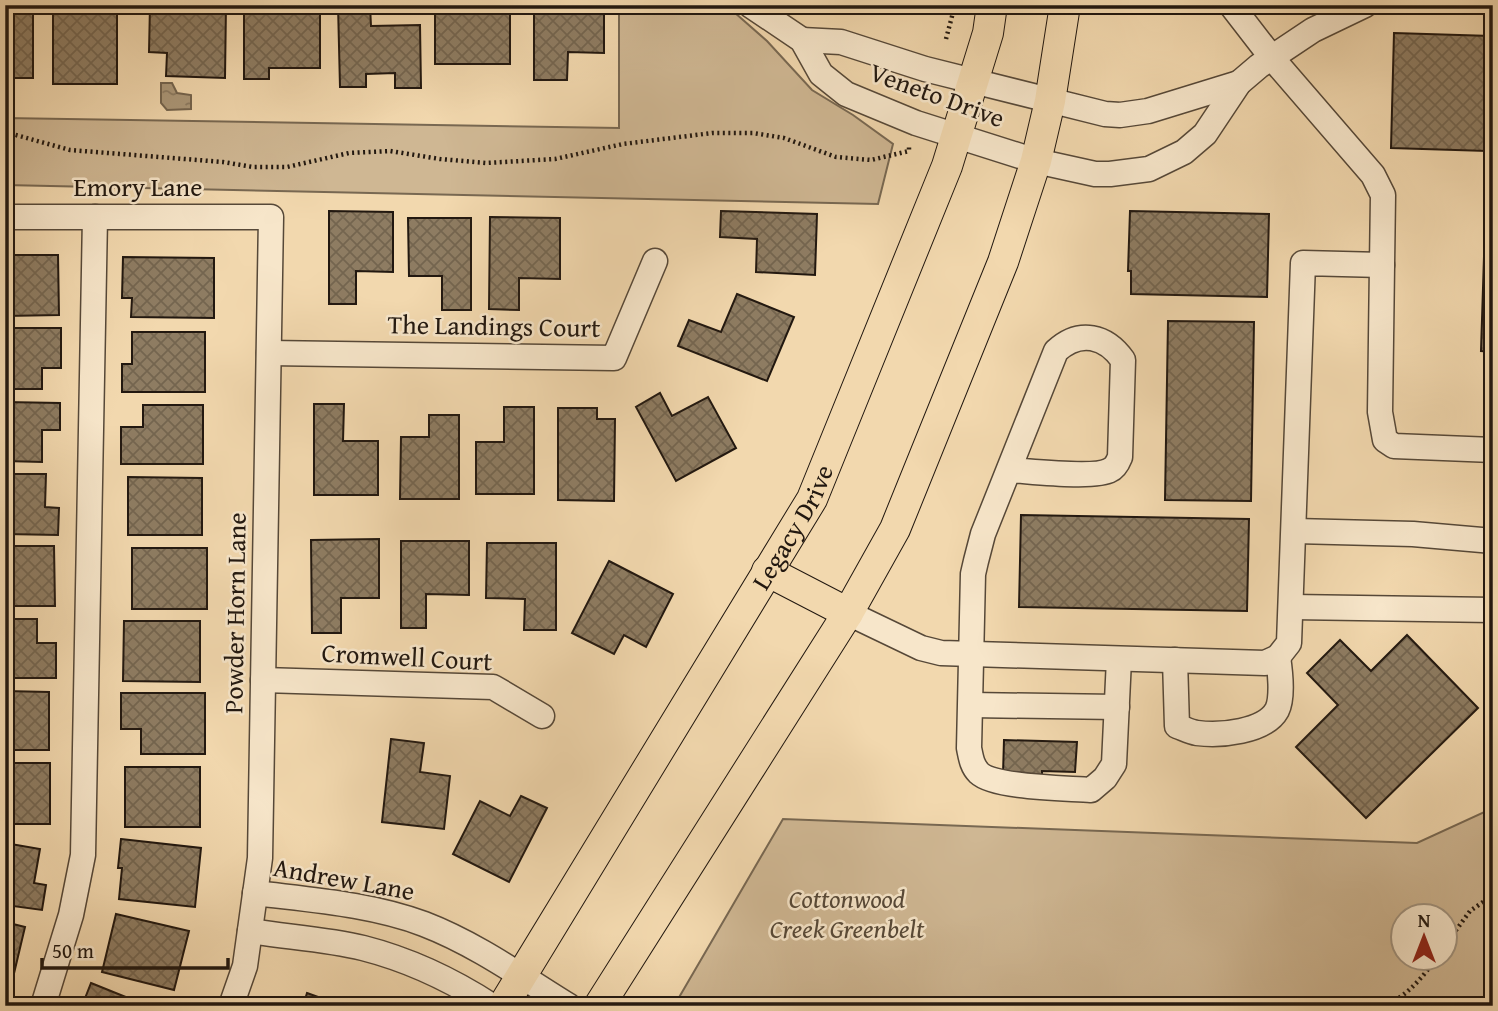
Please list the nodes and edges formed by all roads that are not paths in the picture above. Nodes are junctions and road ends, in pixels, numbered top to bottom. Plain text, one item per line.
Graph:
1 (751, 5) edge
2 (992, 5) edge
3 (1065, 5) edge
4 (1231, 5) edge
5 (1365, 5) edge
6 (802, 40) junction
7 (1272, 58) junction
8 (974, 81) junction
9 (1239, 83) junction
10 (1050, 101) junction
11 (957, 137) junction
12 (1036, 161) junction
13 (5, 217) edge
14 (95, 217) junction
15 (271, 217) joint
16 (655, 261) dead end
17 (1382, 265) junction
18 (269, 353) junction
19 (1493, 450) edge
20 (1009, 470) junction
21 (1295, 531) junction
22 (1493, 541) edge
23 (767, 571) junction
24 (1292, 607) junction
25 (1493, 610) edge
26 (848, 613) junction
27 (972, 654) junction
28 (1278, 657) junction
29 (1119, 659) junction
30 (1175, 660) junction
31 (263, 680) junction
32 (971, 705) junction
33 (1117, 707) junction
34 (542, 716) dead end
35 (255, 893) junction
36 (250, 931) junction
37 (521, 976) junction
38 (43, 1006) edge
39 (230, 1006) edge
40 (492, 1006) edge
41 (503, 1006) edge
42 (569, 1006) edge
43 (599, 1006) edge

1 - 6 street, Veneto Drive
2 - 8 main road, Legacy Drive
3 - 10 main road
4 - 7 street
5 - 7 street
6 - 8 street, Veneto Drive
6 - 11 street, Veneto Drive
7 - 9 street
7 - 17 street
8 - 10 street, Veneto Drive
8 - 11 main road, Legacy Drive
9 - 10 street, Veneto Drive
9 - 12 street, Veneto Drive
10 - 12 main road
11 - 12 street, Veneto Drive
11 - 23 main road, Legacy Drive
12 - 26 main road
13 - 14 street, Emory Lane
14 - 15 street, Emory Lane
14 - 38 street
15 - 18 street, Powder Horn Lane
16 - 18 street, The Landings Court
17 - 19 street
17 - 21 street
18 - 31 street, Powder Horn Lane
20 - 20 street
20 - 27 street
21 - 22 street
21 - 24 street
23 - 26 main road
23 - 37 main road, Legacy Drive
24 - 25 street
24 - 28 street
26 - 27 street
26 - 43 main road
27 - 29 street
27 - 32 street
28 - 30 street
28 - 30 street
29 - 30 street
29 - 33 street
31 - 34 street, Cromwell Court
31 - 35 street, Powder Horn Lane
32 - 33 street
32 - 33 street
35 - 36 street, Powder Horn Lane
35 - 37 street, Andrew Lane
36 - 39 street, Powder Horn Lane
36 - 40 street
37 - 41 main road, Legacy Drive
37 - 42 street, Andrew Lane

